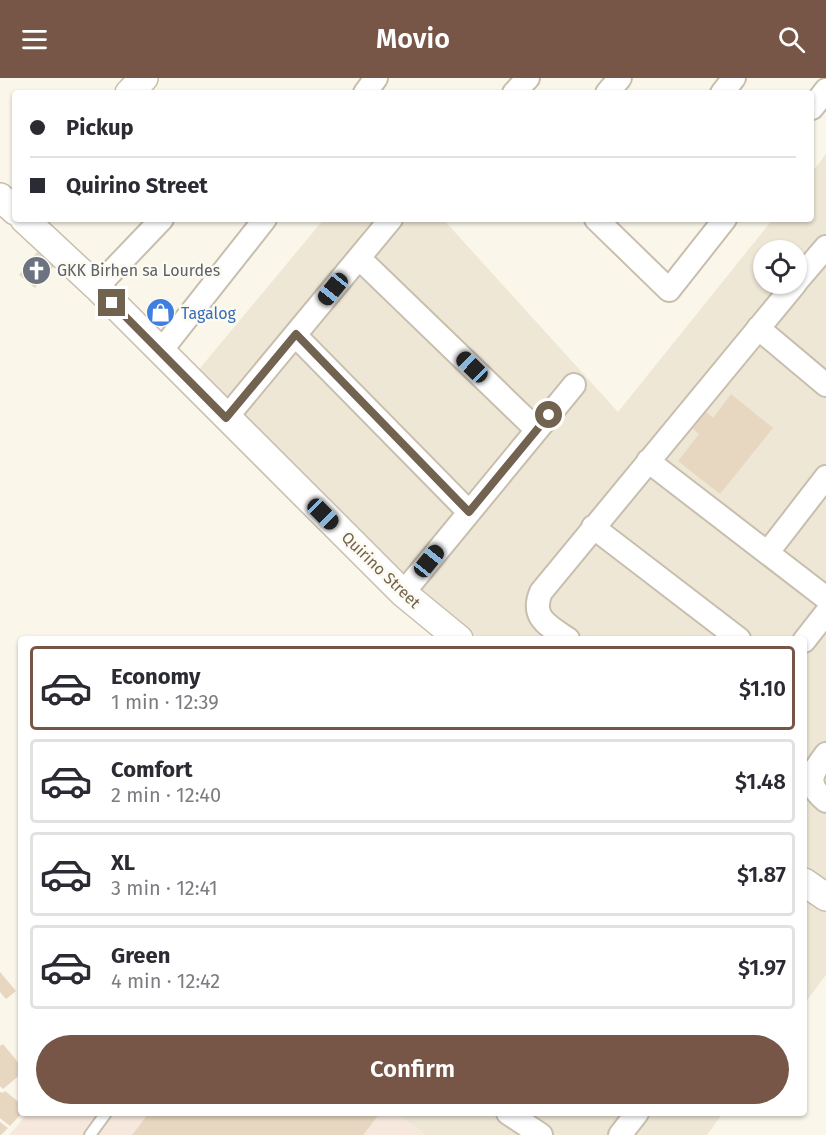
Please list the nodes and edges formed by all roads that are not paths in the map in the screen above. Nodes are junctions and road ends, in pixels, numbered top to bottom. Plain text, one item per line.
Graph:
1 (144, 78) edge
2 (376, 78) edge
3 (528, 78) edge
4 (620, 78) edge
5 (734, 78) edge
6 (132, 90) edge
7 (366, 90) edge
8 (517, 90) edge
9 (610, 90) edge
10 (724, 90) edge
11 (826, 90) edge
12 (814, 105) edge
13 (28, 222) edge
14 (159, 222) edge
15 (263, 222) edge
16 (389, 222) edge
17 (723, 222) edge
18 (606, 223) edge
19 (826, 246) edge
20 (359, 258) junction
21 (807, 277) edge
22 (97, 288) junction
23 (791, 294) edge
24 (758, 328) junction
25 (296, 334) junction
26 (160, 351) junction
27 (574, 385) dead end
28 (826, 385) edge
29 (226, 418) junction
30 (537, 430) junction
31 (648, 461) junction
32 (826, 477) edge
33 (469, 512) junction
34 (593, 527) junction
35 (768, 552) junction
36 (403, 593) junction
37 (826, 598) edge
38 (826, 613) edge
39 (455, 636) edge
40 (564, 636) edge
41 (735, 636) edge
42 (807, 637) edge
43 (826, 754) edge
44 (826, 801) edge
45 (104, 1116) edge
46 (512, 1116) edge
47 (635, 1116) edge
48 (90, 1135) edge
49 (541, 1135) edge
50 (620, 1135) edge

1 - 6 street
2 - 7 street
3 - 8 street
4 - 9 street
5 - 10 street
11 - 12 street
13 - 22 street, Quirino Street
14 - 22 street
15 - 26 street
16 - 20 street
17 - 18 street
19 - 21 street
20 - 25 street
20 - 30 street
22 - 26 street, Quirino Street
23 - 24 street
24 - 28 street
24 - 31 street
25 - 29 street
25 - 33 street
26 - 29 street, Quirino Street
27 - 30 street
29 - 36 street, Quirino Street
30 - 33 street
31 - 34 street
31 - 35 street
32 - 35 street
33 - 36 street
34 - 40 street
34 - 41 street
35 - 37 street
36 - 39 street, Quirino Street
38 - 42 street
43 - 44 street
45 - 48 lane
46 - 49 street
47 - 50 street

